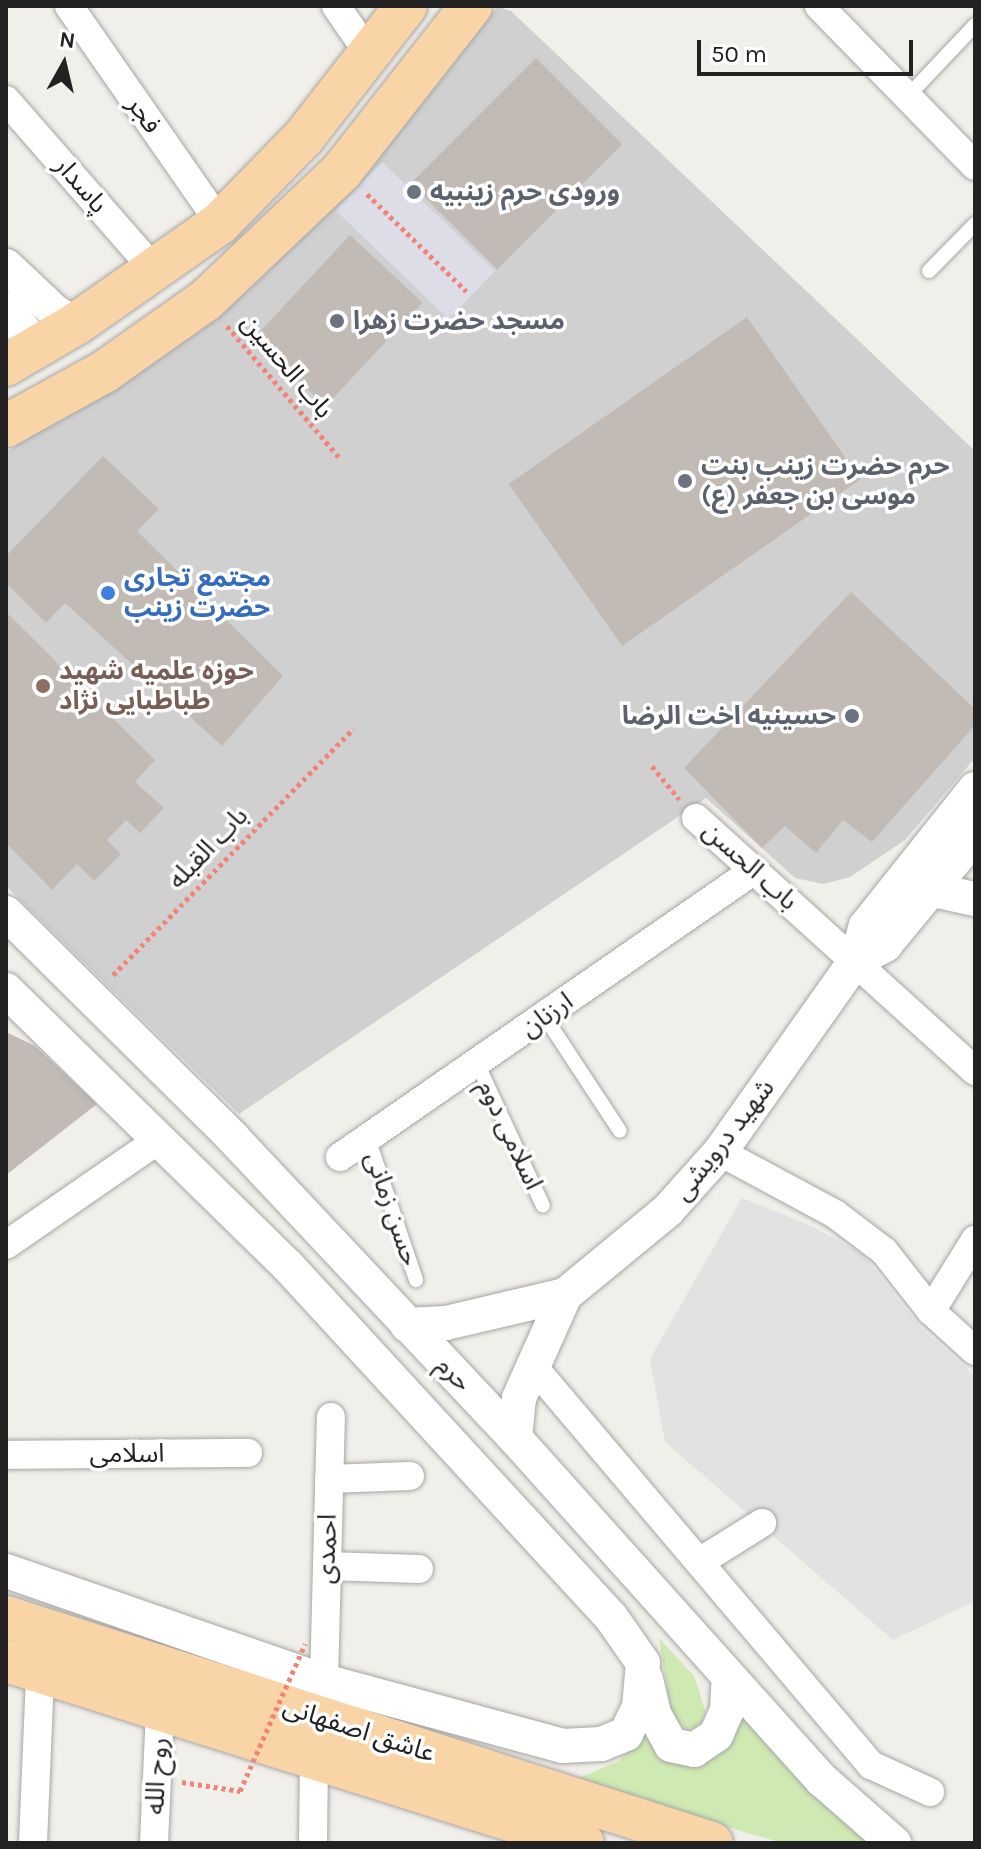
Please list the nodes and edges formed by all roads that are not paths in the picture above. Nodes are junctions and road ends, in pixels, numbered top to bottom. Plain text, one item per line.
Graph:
1 (69, 6) edge
2 (336, 6) edge
3 (406, 6) edge
4 (471, 6) edge
5 (819, 6) edge
6 (975, 25) edge
7 (369, 54) junction
8 (907, 97) junction
9 (6, 100) edge
10 (975, 166) edge
11 (220, 223) junction
12 (975, 224) edge
13 (155, 271) junction
14 (929, 271) dead end
15 (12, 294) edge
16 (76, 324) junction
17 (18, 358) edge
18 (6, 426) edge
19 (975, 789) edge
20 (696, 818) road end
21 (973, 843) edge
22 (753, 871) junction
23 (933, 890) junction
24 (975, 899) edge
25 (6, 913) edge
26 (856, 960) junction
27 (6, 990) edge
28 (545, 1017) junction
29 (477, 1063) junction
30 (975, 1071) edge
31 (620, 1131) dead end
32 (161, 1138) junction
33 (368, 1138) junction
34 (720, 1152) junction
35 (340, 1157) dead end
36 (543, 1206) dead end
37 (975, 1240) edge
38 (6, 1245) edge
39 (416, 1280) dead end
40 (565, 1295) junction
41 (931, 1311) junction
42 (407, 1325) junction
43 (975, 1351) edge
44 (531, 1364) junction
45 (331, 1417) dead end
46 (515, 1438) junction
47 (248, 1453) dead end
48 (6, 1455) edge
49 (410, 1476) dead end
50 (329, 1479) junction
51 (762, 1523) dead end
52 (701, 1561) junction
53 (327, 1566) junction
54 (419, 1569) dead end
55 (6, 1571) edge
56 (6, 1606) edge
57 (6, 1617) edge
58 (96, 1645) junction
59 (643, 1663) junction
60 (17, 1668) edge
61 (729, 1677) junction
62 (324, 1681) junction
63 (160, 1710) junction
64 (314, 1758) junction
65 (930, 1792) dead end
66 (500, 1830) edge
67 (33, 1843) edge
68 (154, 1843) edge
69 (313, 1843) edge
70 (583, 1843) edge
71 (712, 1843) edge
72 (894, 1843) edge

1 - 11 street, فجر
2 - 7 street
3 - 7 main road
4 - 18 main road
5 - 8 street
6 - 8 lane
7 - 11 main road
8 - 10 street
9 - 13 street, پاسدار
11 - 13 main road
12 - 14 lane
13 - 16 main road
15 - 16 street
15 - 17 street
16 - 17 main road
19 - 26 street, شهید درویشی
20 - 22 street, باب الحسن
21 - 23 street, شهید درویشی
22 - 26 street, باب الحسن
22 - 28 street, ارزنان
23 - 24 street
23 - 26 street, شهید درویشی
25 - 42 street, حرم
26 - 30 street, باب الحسن
26 - 34 street, شهید درویشی
27 - 32 street, حرم
28 - 29 street, ارزنان
28 - 31 lane
29 - 33 street, ارزنان
29 - 36 lane, اسلامی دوم
32 - 38 street
32 - 59 street, حرم
33 - 35 street, ارزنان
33 - 39 lane, حسن زمانی
34 - 40 street, شهید درویشی
34 - 41 street
37 - 41 street
40 - 42 street, شهید درویشی
40 - 44 street, شهید درویشی
41 - 43 street
42 - 46 street, حرم
44 - 46 street, شهید درویشی
44 - 52 street
45 - 50 street, احمدی
46 - 61 street, حرم
47 - 48 street, اسلامی
49 - 50 street
50 - 53 street, احمدی
51 - 52 street
52 - 65 street
53 - 54 street
53 - 62 street, احمدی
55 - 62 street
56 - 58 main road
57 - 58 main road, عاشق اصفهانی
58 - 71 main road, عاشق اصفهانی
59 - 61 street
59 - 62 street
60 - 63 main road, عاشق اصفهانی
60 - 67 street
61 - 72 street, حرم
63 - 64 main road, عاشق اصفهانی
63 - 68 street, روح الله
64 - 66 main road, عاشق اصفهانی
64 - 69 street
66 - 70 main road, عاشق اصفهانی

